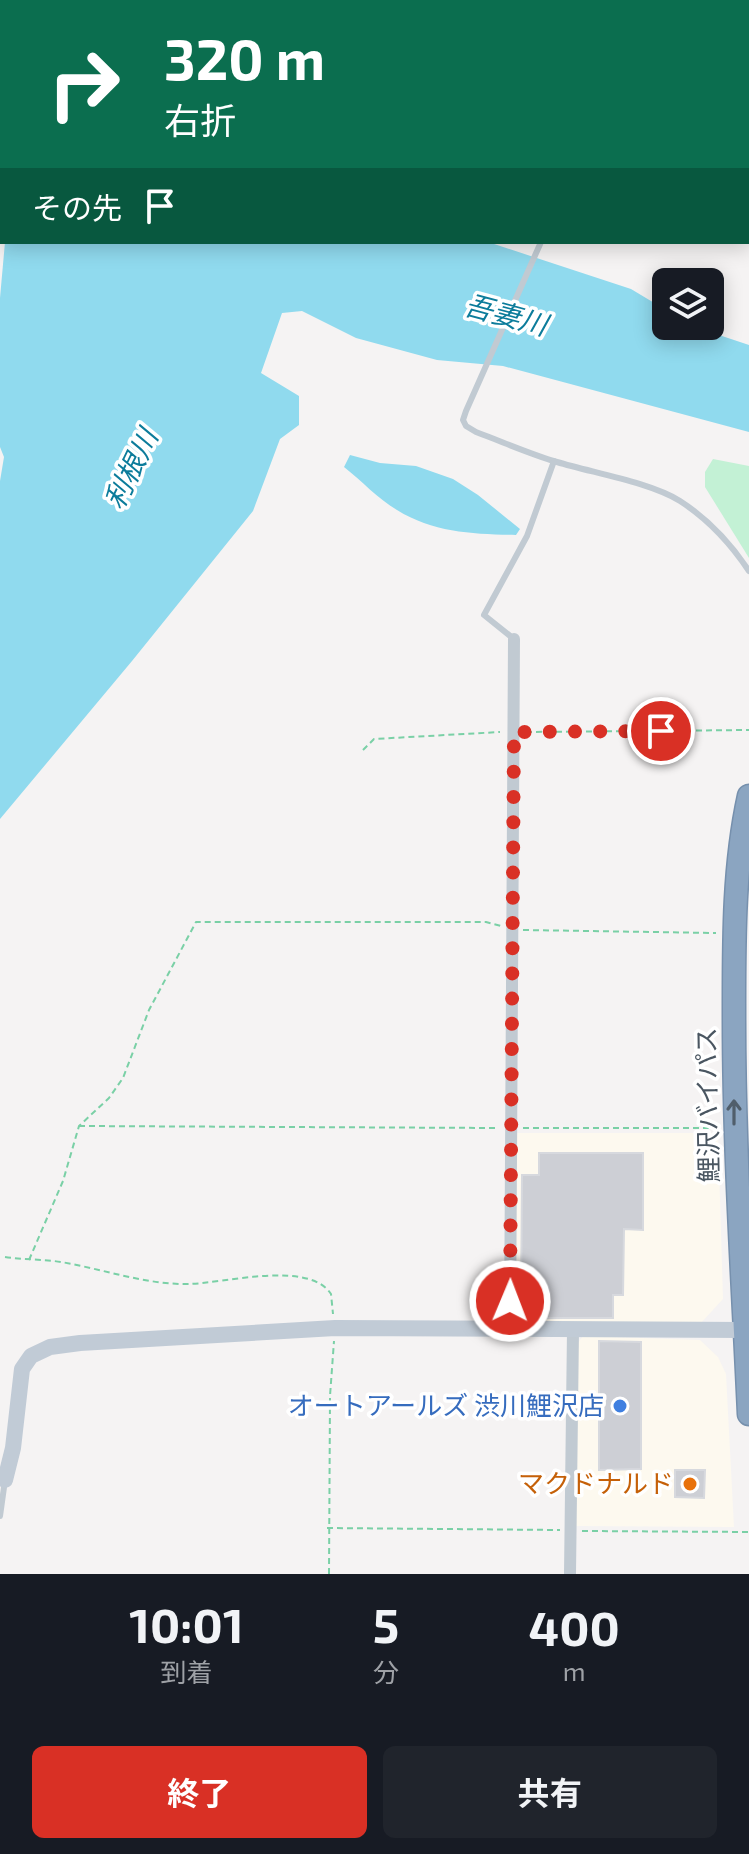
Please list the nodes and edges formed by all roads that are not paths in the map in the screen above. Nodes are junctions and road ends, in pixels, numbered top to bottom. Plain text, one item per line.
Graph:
1 (539, 245) edge
2 (554, 461) junction
3 (749, 571) edge
4 (514, 639) joint
5 (749, 796) edge
6 (510, 1330) junction
7 (573, 1330) junction
8 (747, 1330) edge
9 (749, 1414) edge
10 (6, 1447) edge
11 (5, 1480) joint
12 (0, 1516) edge
13 (570, 1574) edge

1 - 2 lane
2 - 3 lane
2 - 4 lane
4 - 6 street
8 -> 5 highway, 鯉沢バイパス
6 - 7 street
6 - 10 street
7 - 8 street
7 - 13 street
8 - 9 highway, 鯉沢バイパス
10 - 11 street
11 - 12 lane

